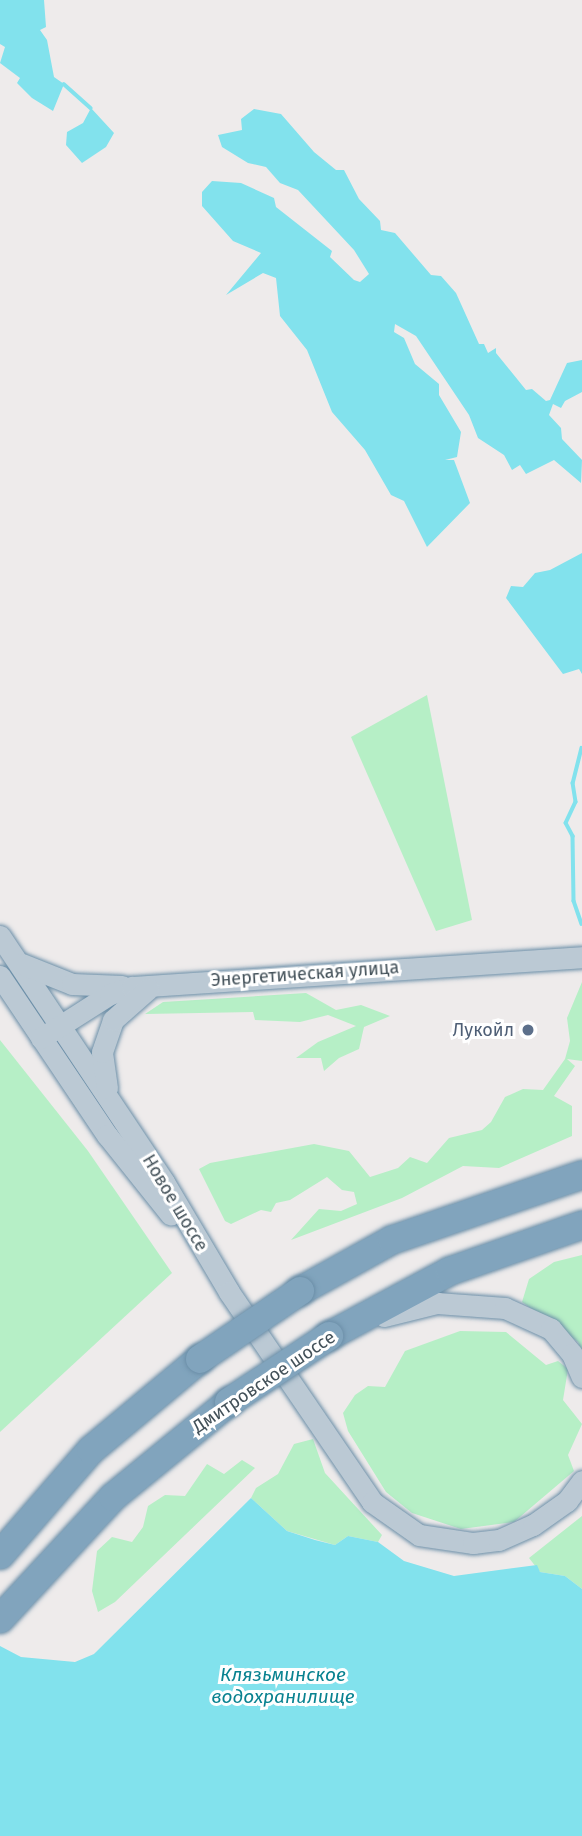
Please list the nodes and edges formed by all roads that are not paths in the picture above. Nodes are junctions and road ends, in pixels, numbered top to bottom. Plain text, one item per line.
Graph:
1 (0, 936) edge
2 (582, 957) edge
3 (16, 959) junction
4 (0, 976) edge
5 (156, 984) junction
6 (60, 1025) junction
7 (41, 1038) junction
8 (113, 1104) junction
9 (582, 1175) edge
10 (582, 1224) edge
11 (216, 1271) junction
12 (334, 1333) junction
13 (582, 1377) edge
14 (582, 1481) edge
15 (3, 1551) edge
16 (0, 1619) edge

1 - 3 main road, Новое шоссе
2 - 5 main road, Энергетическая улица
3 - 5 main road
3 - 6 main road, Новое шоссе
4 - 7 main road, Новое шоссе
5 - 6 main road, Энергетическая улица
5 - 8 main road
6 - 7 main road, Энергетическая улица
6 - 8 main road, Новое шоссе
7 - 11 main road, Новое шоссе
8 - 11 main road, Новое шоссе
9 - 15 highway, bridge
10 - 12 highway, Дмитровское шоссе
11 - 14 main road
12 - 13 main road
12 - 16 highway, Дмитровское шоссе, bridge

